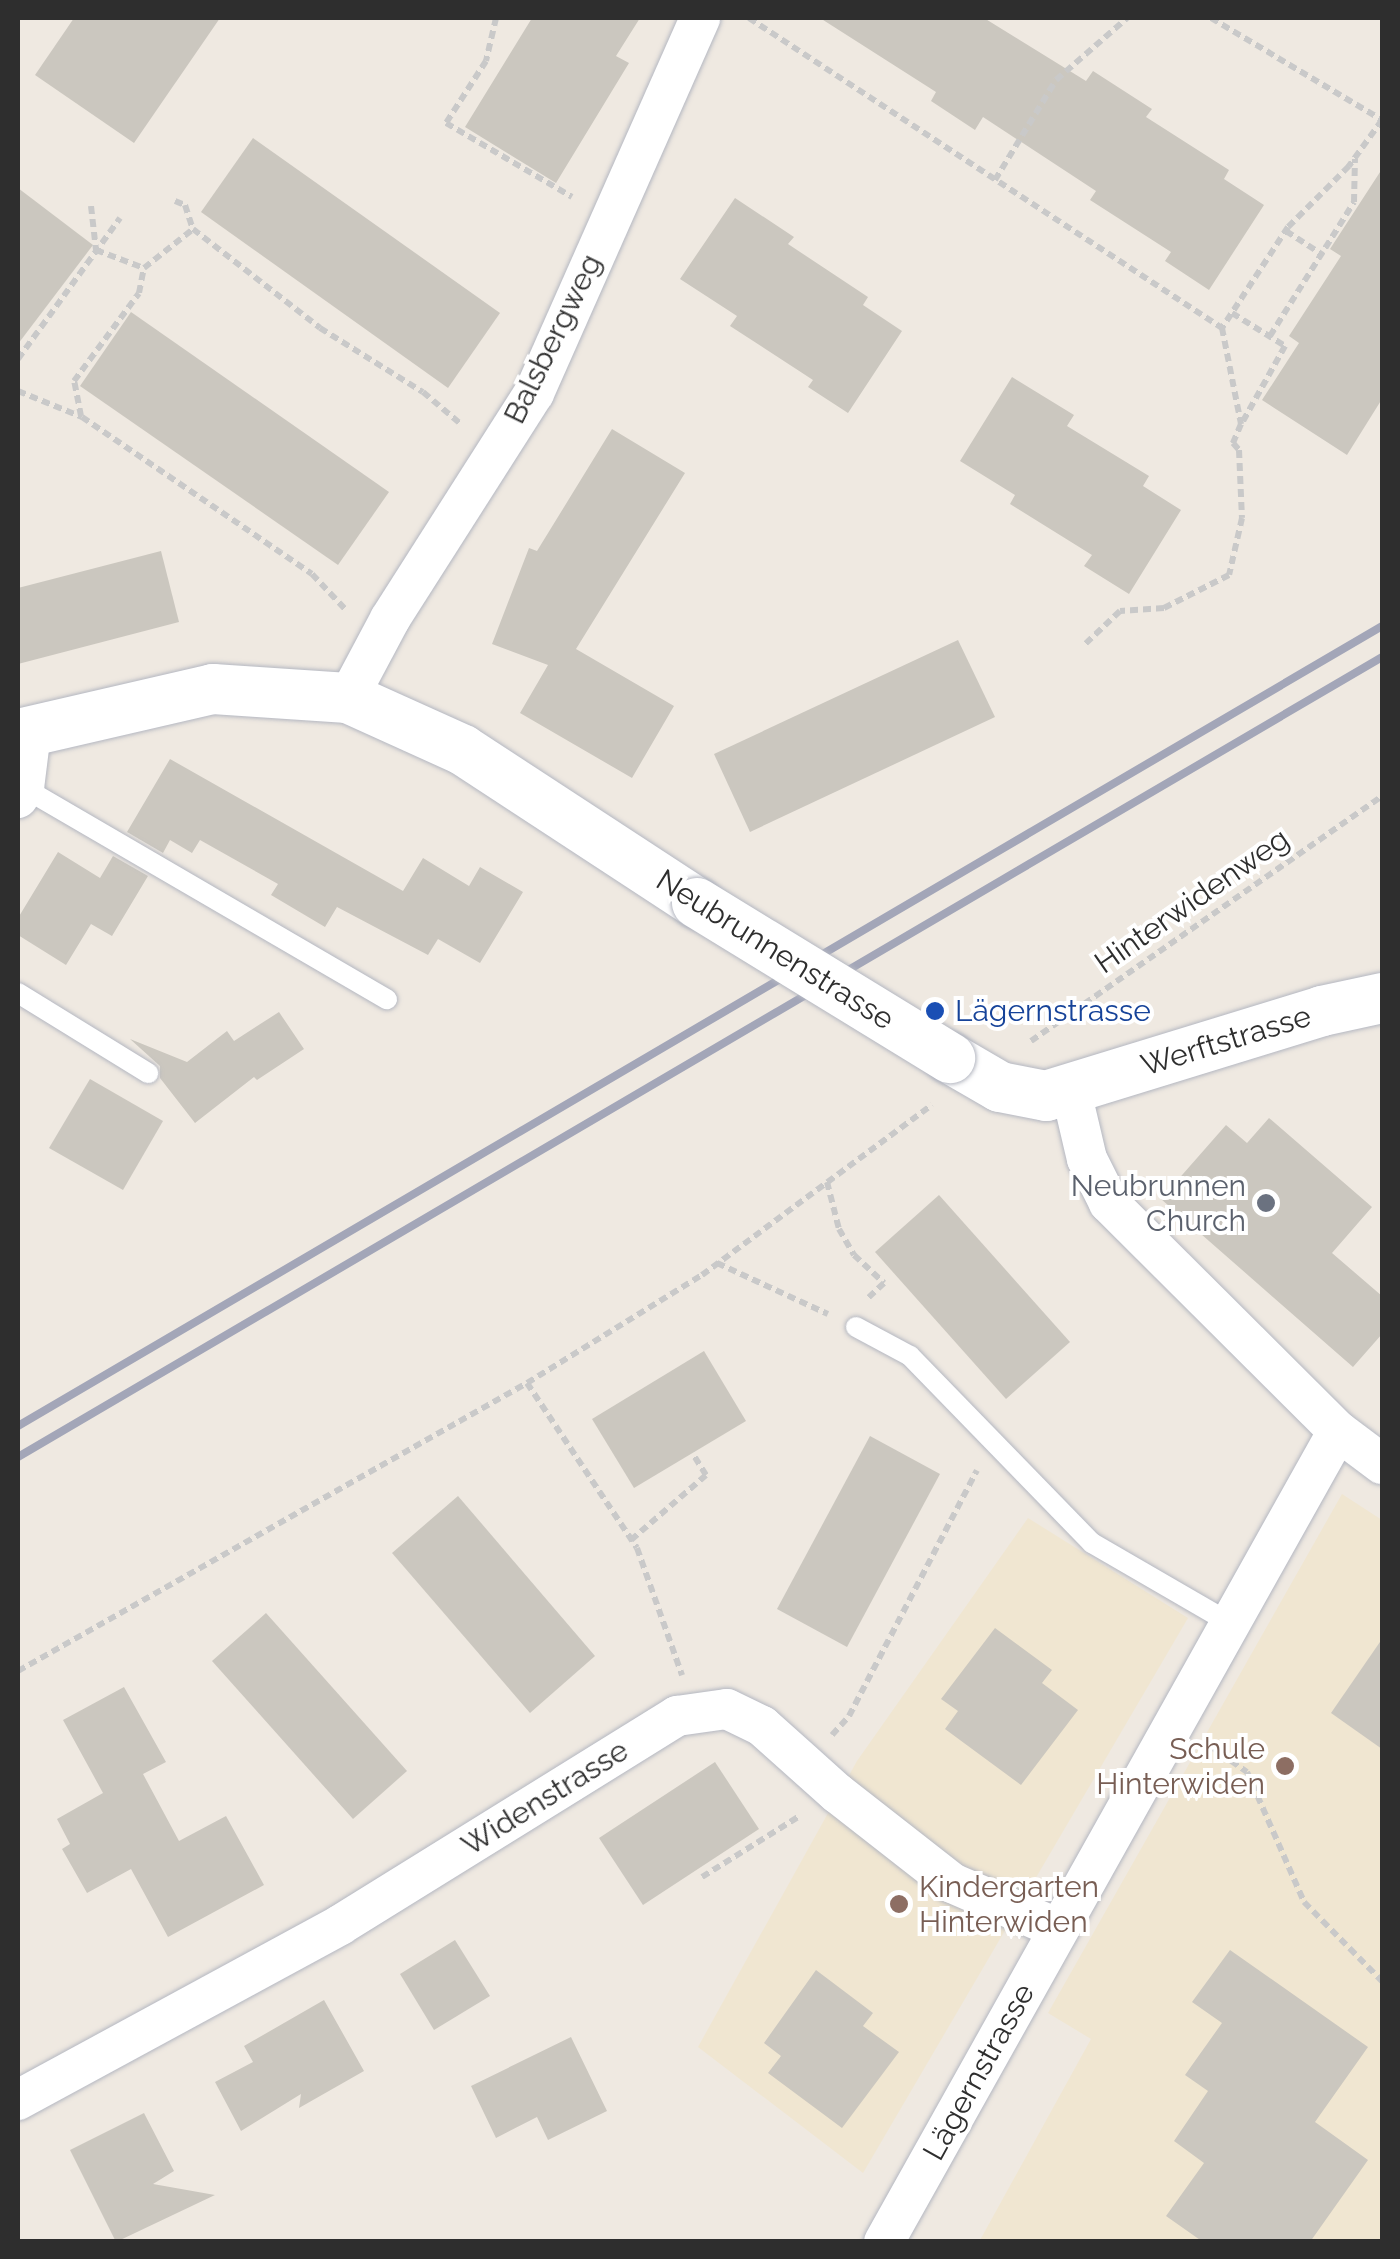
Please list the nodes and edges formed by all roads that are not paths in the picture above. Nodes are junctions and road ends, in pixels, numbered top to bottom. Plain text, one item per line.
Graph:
1 (700, 18) edge
2 (348, 698) junction
3 (24, 733) edge
4 (20, 793) edge
5 (18, 993) edge
6 (387, 998) dead end
7 (1382, 998) edge
8 (148, 1072) dead end
9 (1070, 1091) junction
10 (856, 1327) road end
11 (1338, 1431) junction
12 (1382, 1464) edge
13 (1230, 1622) junction
14 (1060, 1929) junction
15 (18, 2100) edge
16 (884, 2242) edge

1 - 2 street, Balsbergweg
2 - 3 street, Neubrunnenstrasse
2 - 9 street, Neubrunnenstrasse, bridge
3 - 4 street
4 - 6 lane
5 - 8 lane
7 - 9 street, Werftstrasse
9 - 11 street
10 - 13 lane
11 - 12 street
11 - 13 street, Lägernstrasse
13 - 14 street, Lägernstrasse
14 - 15 street, Widenstrasse
14 - 16 street, Lägernstrasse

